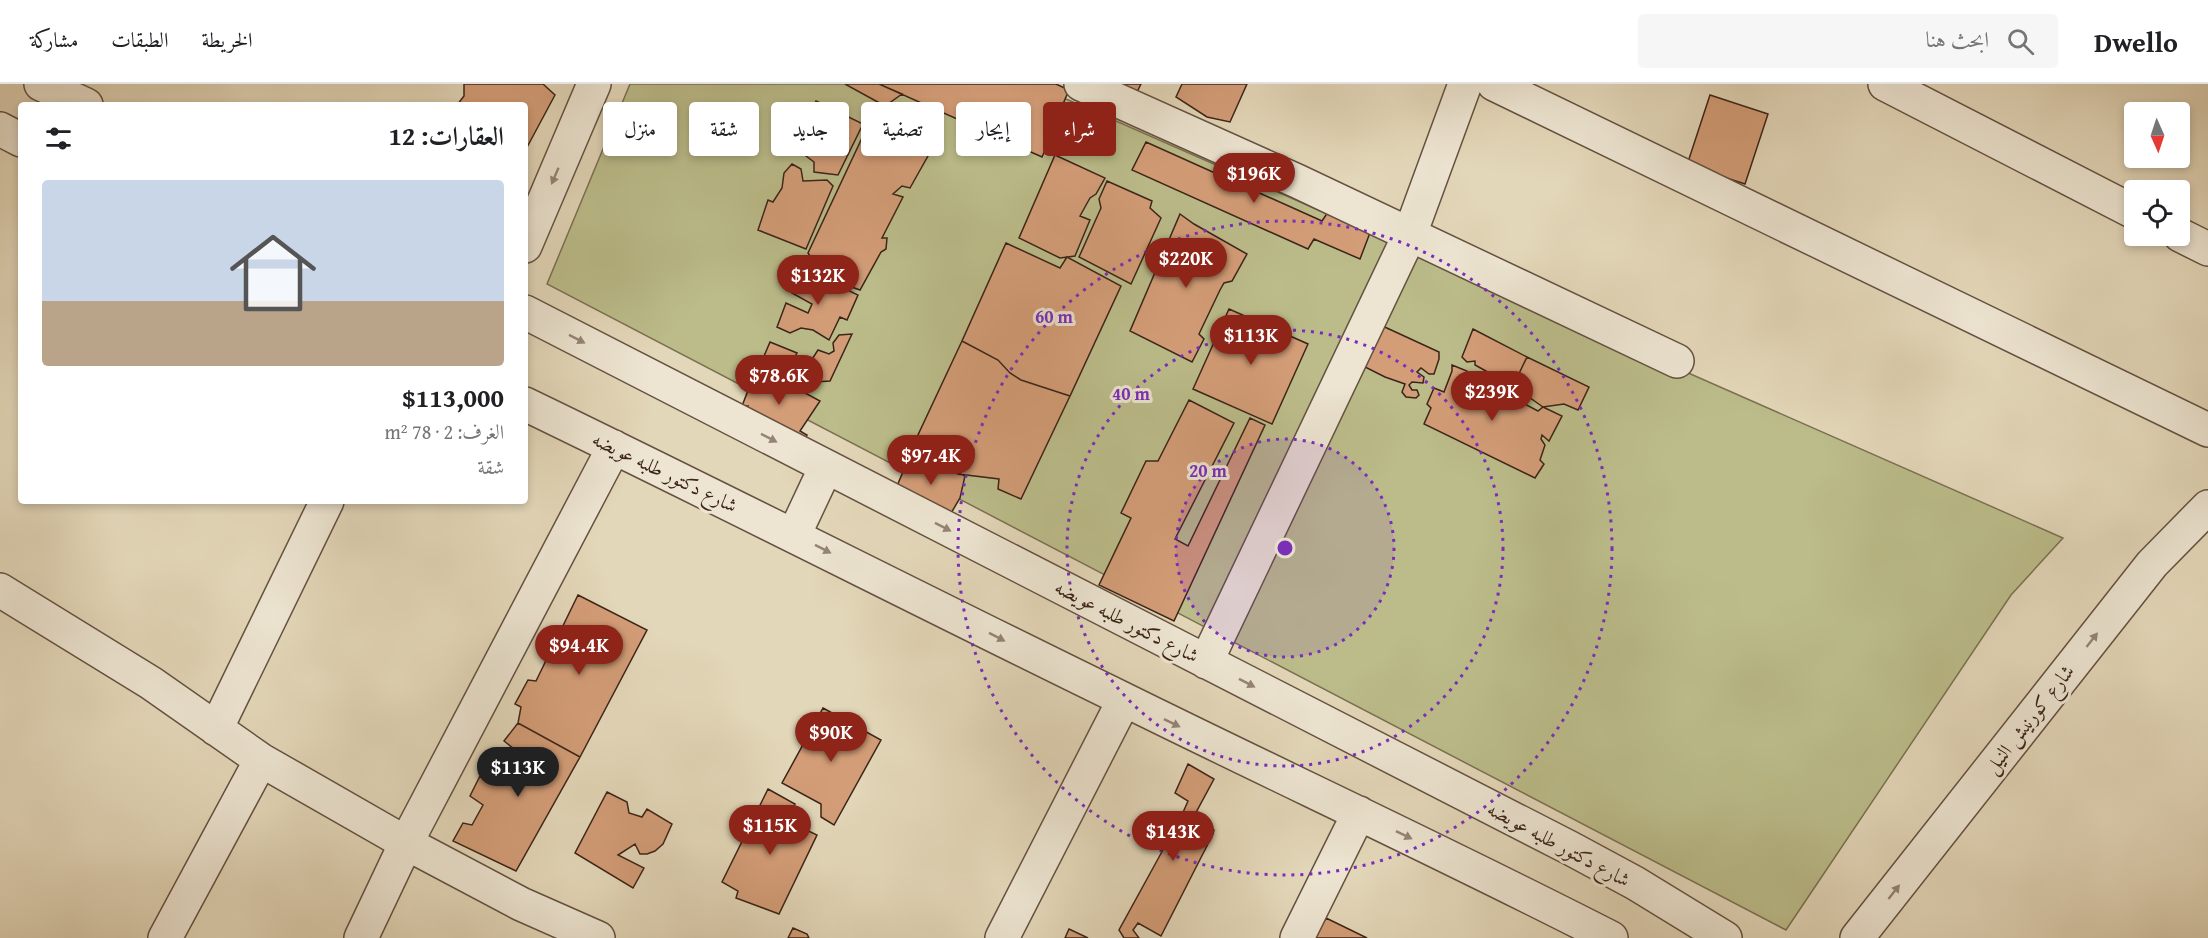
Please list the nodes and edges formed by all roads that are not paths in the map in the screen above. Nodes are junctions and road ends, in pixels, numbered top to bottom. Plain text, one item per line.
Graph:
1 (41, 84) edge
2 (594, 84) edge
3 (1081, 84) edge
4 (1465, 84) edge
5 (1494, 84) edge
6 (1885, 84) edge
7 (80, 102) edge
8 (0, 129) edge
9 (18, 138) edge
10 (2124, 207) edge
11 (1410, 234) junction
12 (528, 239) edge
13 (2190, 240) edge
14 (2208, 249) edge
15 (528, 314) edge
16 (1677, 361) dead end
17 (528, 405) edge
18 (2208, 430) edge
19 (614, 447) junction
20 (826, 467) junction
21 (326, 504) edge
22 (2208, 507) edge
23 (794, 535) junction
24 (3, 599) edge
25 (1206, 662) junction
26 (1124, 700) junction
27 (216, 729) junction
28 (261, 760) junction
29 (1359, 813) junction
30 (406, 843) junction
31 (1871, 935) edge
32 (165, 938) edge
33 (361, 938) edge
34 (598, 938) edge
35 (1002, 938) edge
36 (1296, 938) edge
37 (1611, 938) edge
38 (1725, 938) edge

1 - 7 street
2 -> 12 street
3 - 11 street
4 - 11 street
5 - 18 street
6 - 10 street
8 - 9 street
11 - 16 street
11 - 25 street
13 - 14 street
15 -> 20 street, شارع دكتور طلبه عويضه
17 - 19 street, شارع دكتور طلبه عويضه
19 - 23 street, شارع دكتور طلبه عويضه
19 - 30 street
20 - 23 street
20 -> 25 street, شارع دكتور طلبه عويضه
21 - 27 street
31 -> 22 street, شارع كورنيش النيل
23 -> 26 street, شارع دكتور طلبه عويضه
24 - 27 street
25 -> 38 street, شارع دكتور طلبه عويضه
26 -> 29 street, شارع دكتور طلبه عويضه
26 - 35 street
27 - 28 street
28 - 30 street
28 - 32 street
29 - 36 street
29 -> 37 street, شارع دكتور طلبه عويضه
30 - 33 street
30 - 34 street

